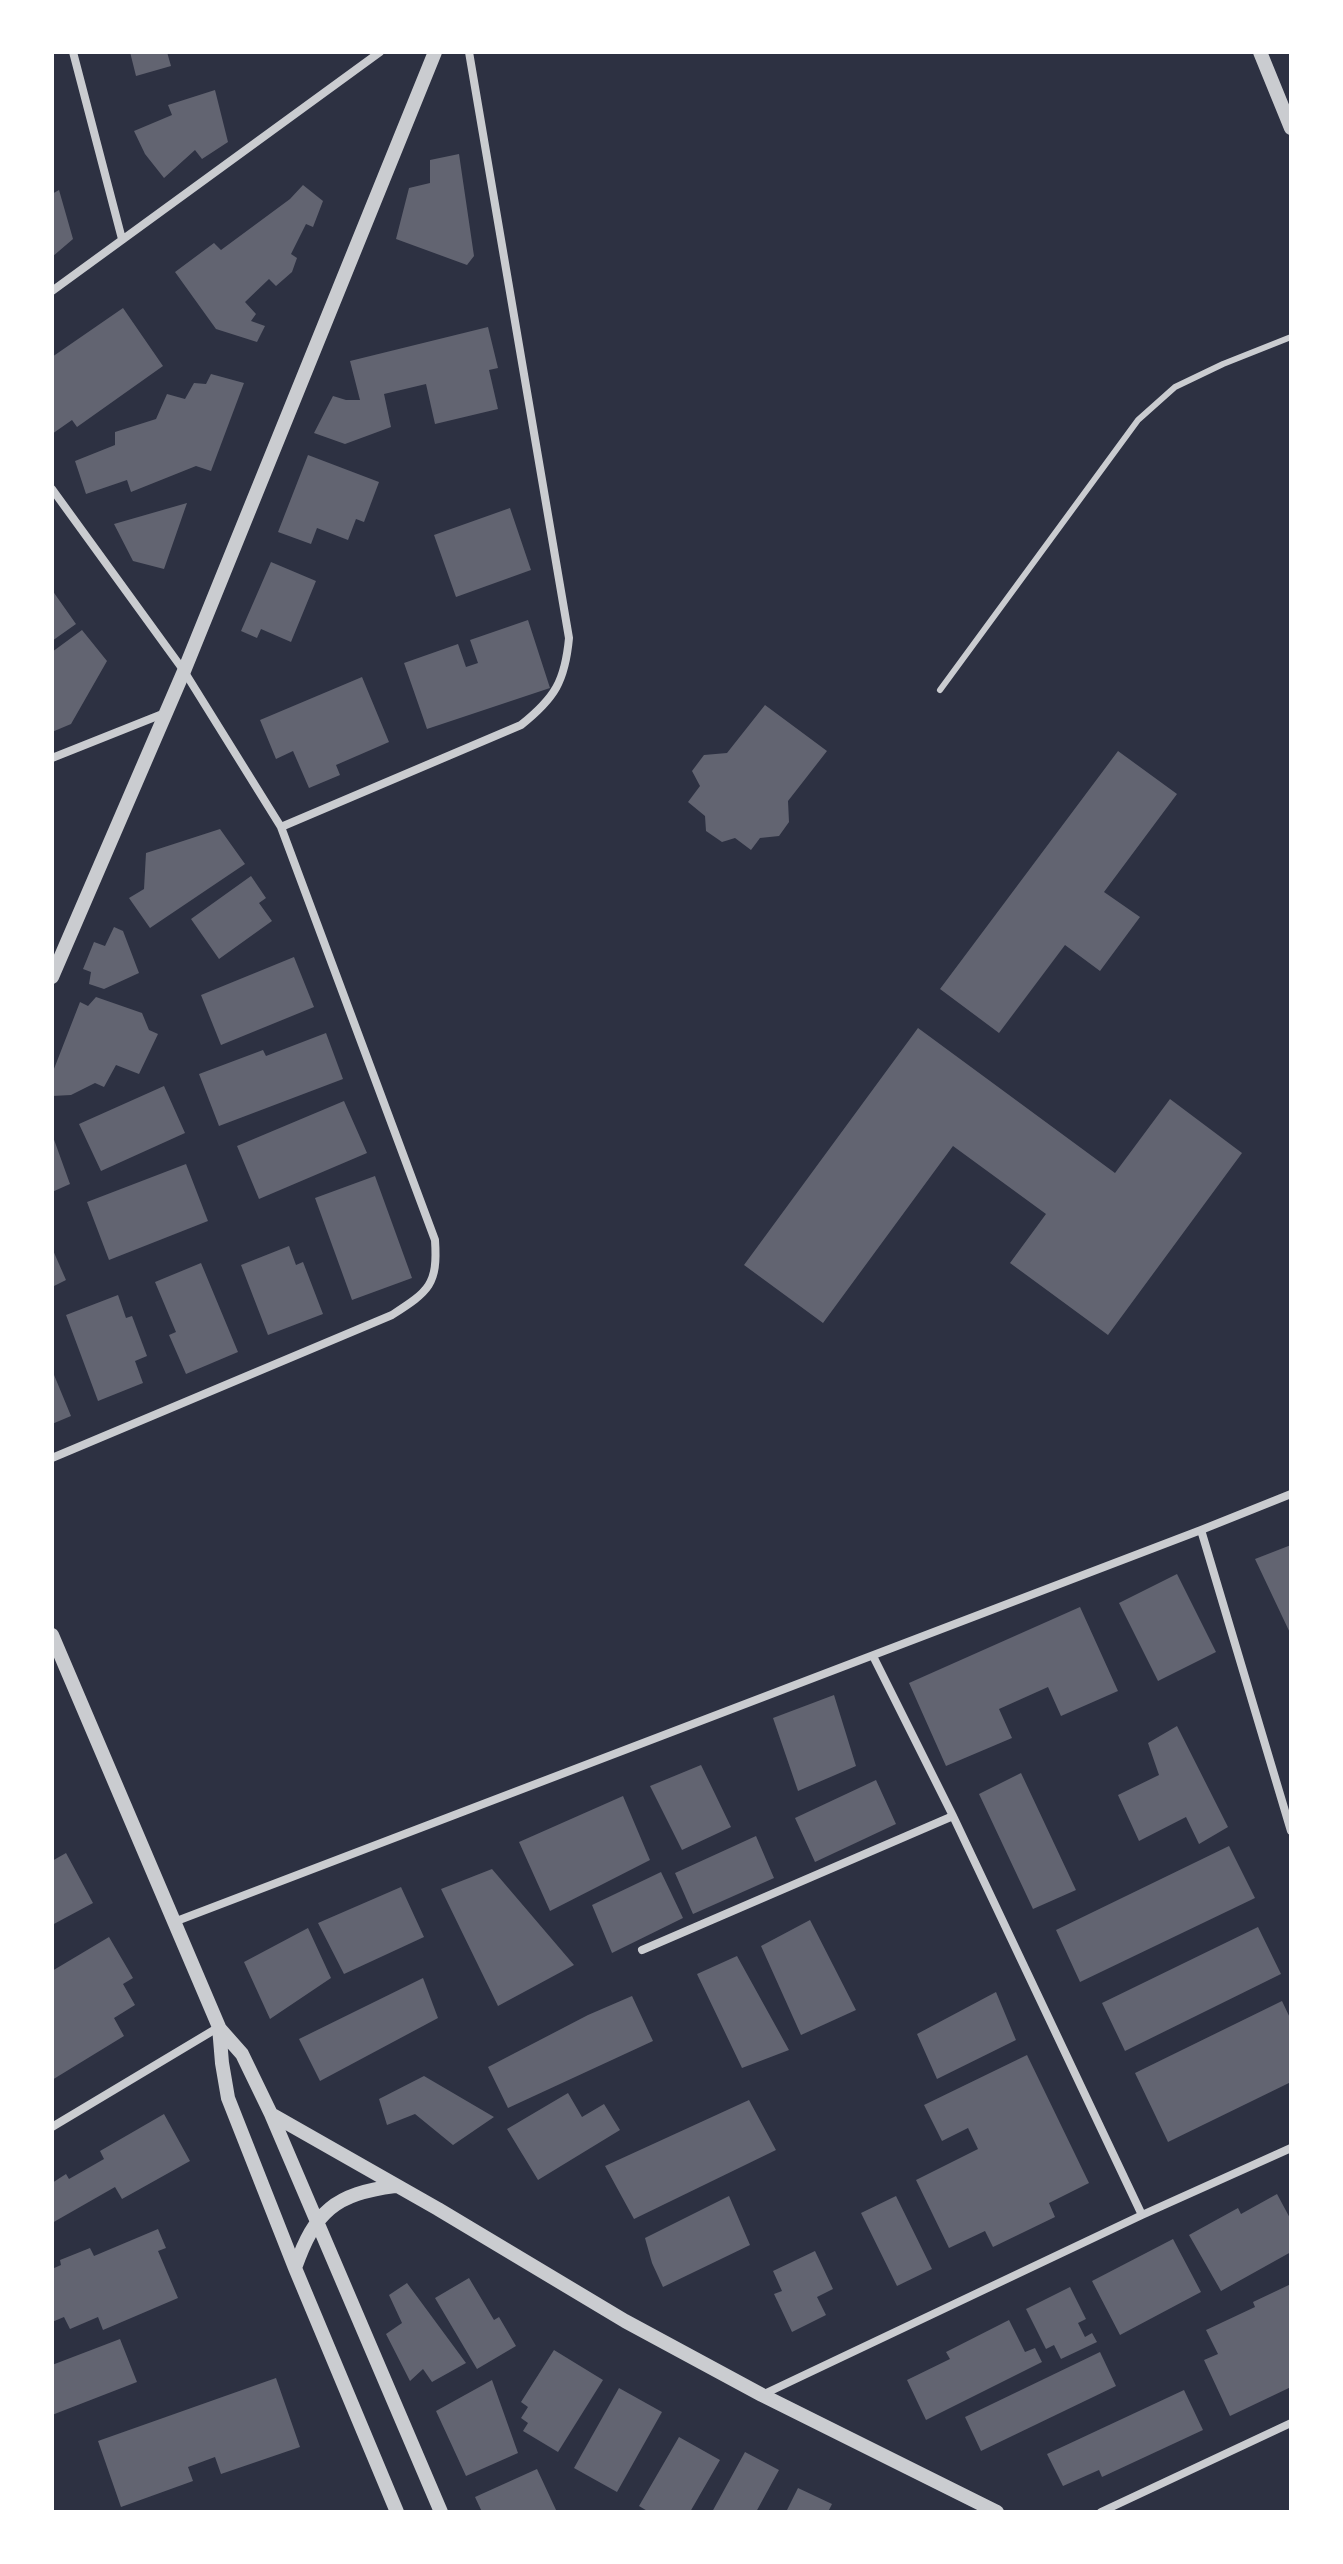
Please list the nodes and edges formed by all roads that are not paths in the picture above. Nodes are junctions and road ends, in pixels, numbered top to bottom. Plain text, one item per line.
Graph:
1 (73, 52) edge
2 (380, 52) edge
3 (435, 52) edge
4 (469, 52) edge
5 (1260, 52) edge
6 (1291, 128) edge
7 (122, 239) junction
8 (52, 291) edge
9 (1291, 337) edge
10 (52, 489) edge
11 (184, 671) junction
12 (940, 690) dead end
13 (166, 713) junction
14 (52, 758) edge
15 (281, 827) junction
16 (52, 977) edge
17 (52, 1458) edge
18 (1291, 1494) edge
19 (1201, 1530) junction
20 (52, 1635) edge
21 (873, 1656) junction
22 (953, 1816) junction
23 (1291, 1831) edge
24 (174, 1922) junction
25 (642, 1950) dead end
26 (219, 2027) junction
27 (271, 2114) junction
28 (52, 2127) edge
29 (1291, 2148) edge
30 (396, 2186) junction
31 (1142, 2215) junction
32 (316, 2222) junction
33 (295, 2268) junction
34 (762, 2395) junction
35 (1291, 2423) edge
36 (397, 2512) edge
37 (441, 2512) edge
38 (997, 2512) edge
39 (1101, 2512) edge

1 - 7 street
2 - 7 street
3 - 11 street
4 - 15 street
5 - 6 street
7 - 8 street
9 - 12 lane
10 - 11 street
11 - 13 street
11 - 15 street
13 - 14 street
13 - 16 street
15 - 17 street
18 - 19 street
19 - 21 street
19 - 23 street
20 - 24 street
21 - 22 street
21 - 24 street
22 - 25 street
22 - 31 street
24 - 26 street
26 - 27 street
26 - 28 street
26 - 33 street
27 - 30 street
27 - 32 street
29 - 31 street
30 - 32 street
30 - 34 street
31 - 34 street
32 - 33 street
32 - 37 street
33 - 36 street
34 - 38 street
35 - 39 street

